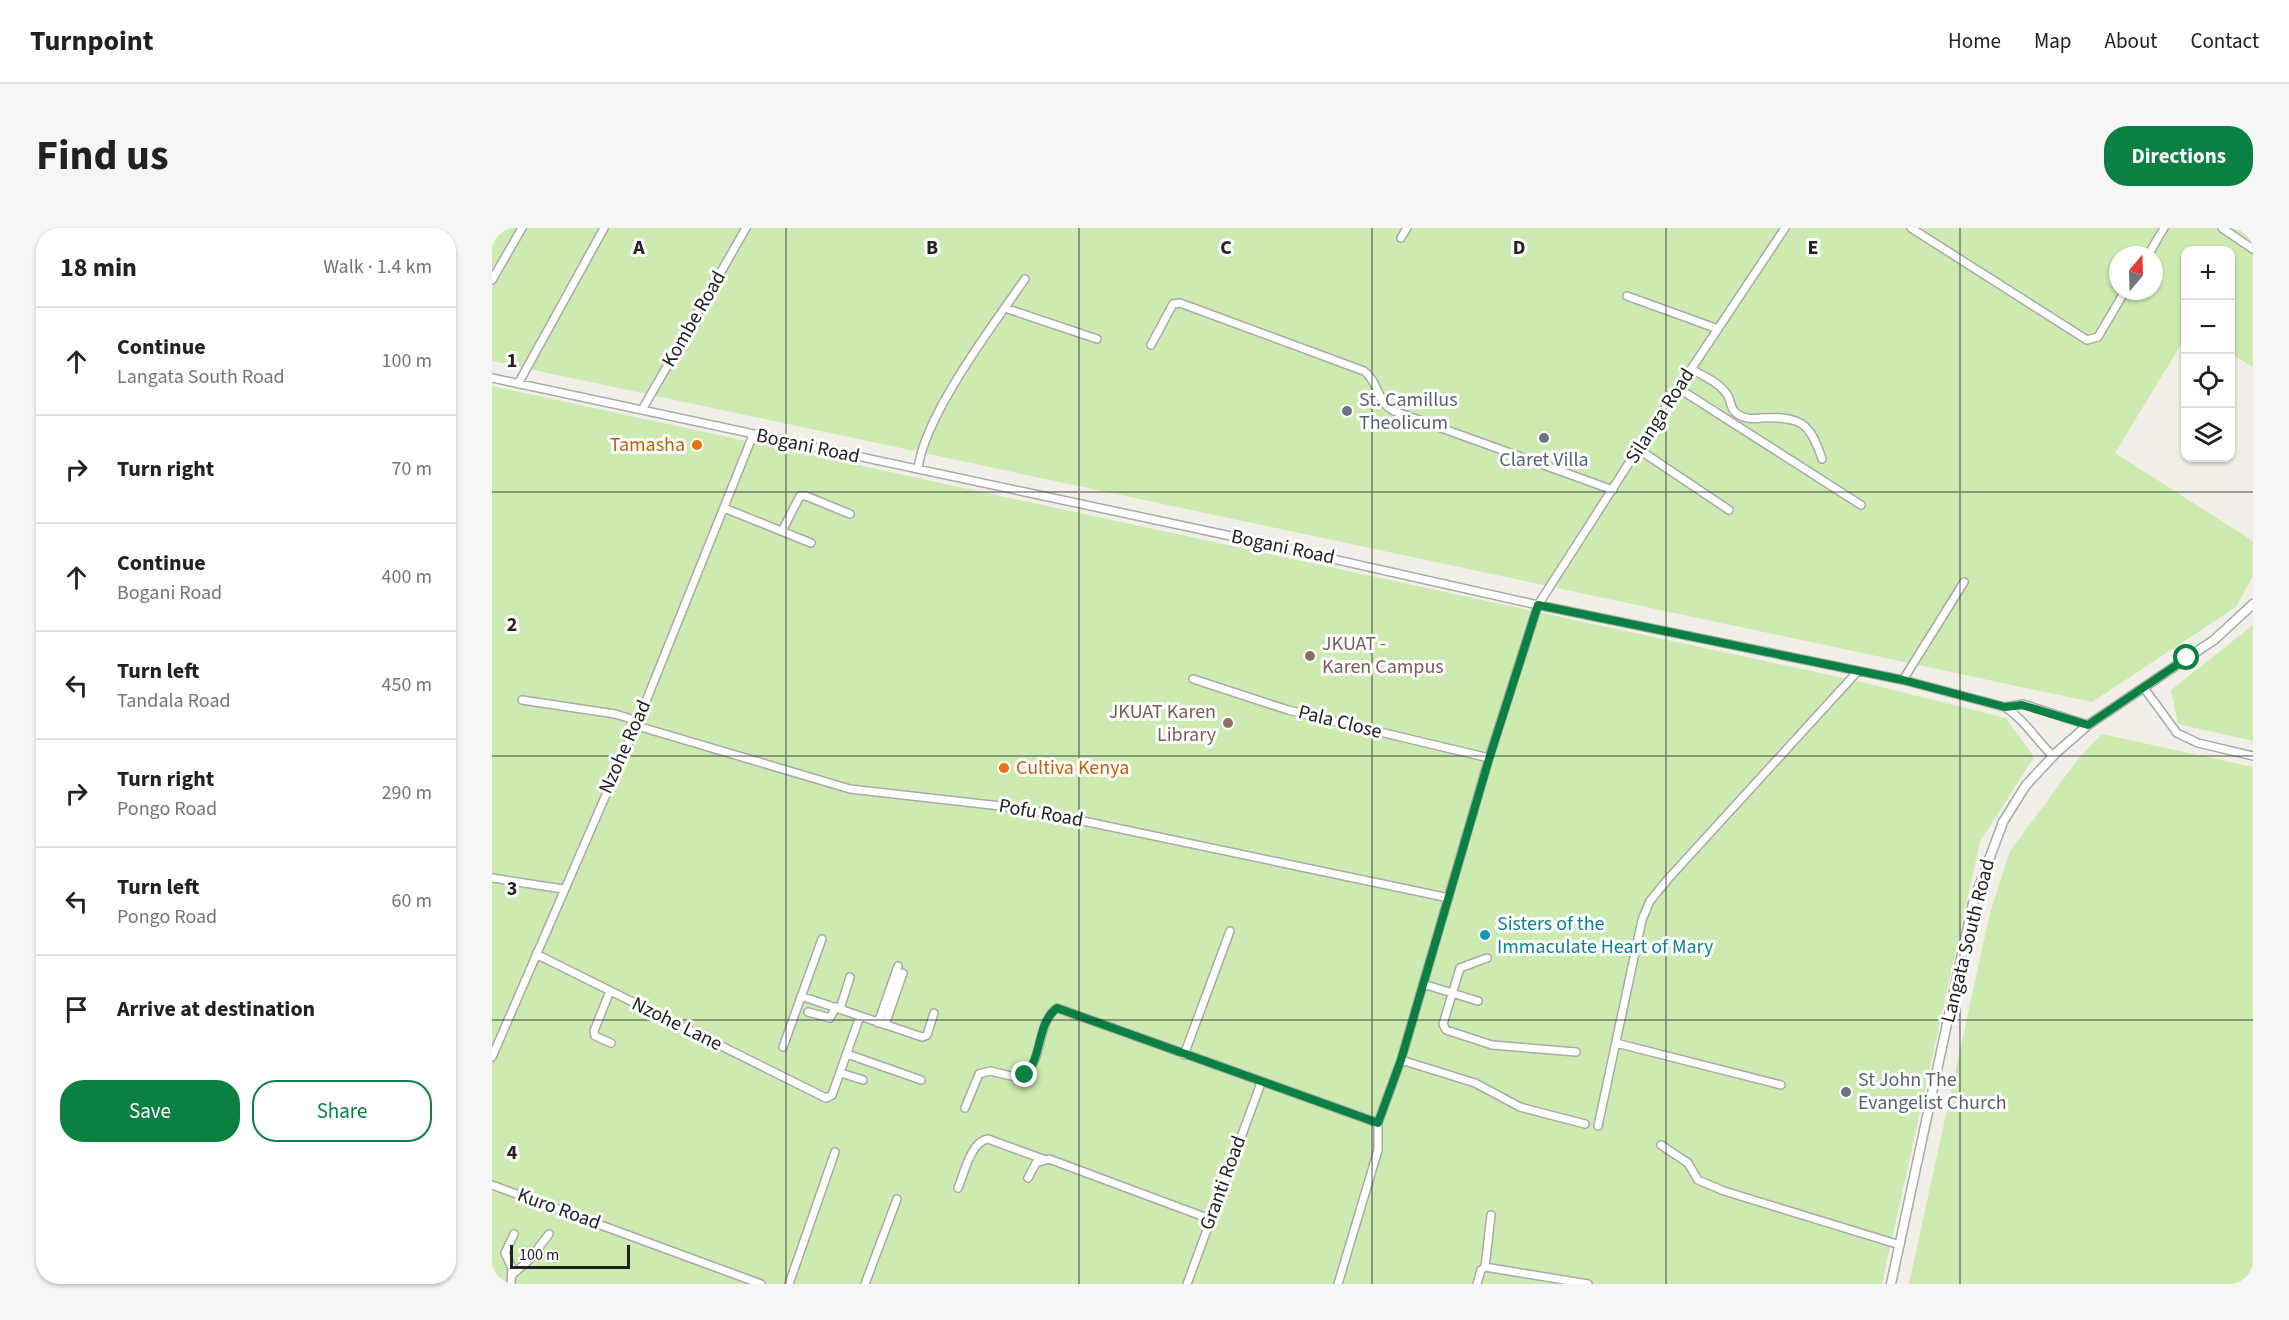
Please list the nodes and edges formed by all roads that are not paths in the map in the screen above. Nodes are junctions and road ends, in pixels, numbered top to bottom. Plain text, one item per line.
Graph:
1 (522, 228) edge
2 (604, 228) edge
3 (746, 228) edge
4 (1407, 228) edge
5 (1785, 228) edge
6 (1911, 228) edge
7 (2164, 228) edge
8 (2222, 228) edge
9 (1401, 238) dead end
10 (2153, 246) edge
11 (2253, 249) edge
12 (1025, 279) dead end
13 (492, 280) edge
14 (1626, 296) dead end
15 (2121, 300) edge
16 (1005, 308) junction
17 (1718, 329) junction
18 (1097, 339) dead end
19 (1151, 345) dead end
20 (1690, 369) junction
21 (492, 378) edge
22 (518, 384) junction
23 (1678, 388) junction
24 (642, 410) junction
25 (753, 435) junction
26 (1638, 449) junction
27 (1822, 459) dead end
28 (918, 469) junction
29 (1613, 490) junction
30 (1861, 505) dead end
31 (724, 508) junction
32 (1729, 510) dead end
33 (850, 514) dead end
34 (782, 531) junction
35 (811, 543) dead end
36 (1964, 582) dead end
37 (2253, 604) edge
38 (1538, 605) junction
39 (1858, 671) junction
40 (1193, 679) dead end
41 (1903, 680) junction
42 (2144, 688) junction
43 (522, 700) dead end
44 (2005, 707) junction
45 (636, 723) junction
46 (2088, 725) junction
47 (2053, 756) junction
48 (2253, 756) edge
49 (1489, 759) junction
50 (492, 878) edge
51 (563, 889) junction
52 (1449, 898) junction
53 (1230, 931) dead end
54 (822, 939) dead end
55 (536, 954) junction
56 (1487, 958) dead end
57 (898, 966) dead end
58 (903, 973) dead end
59 (850, 977) dead end
60 (1423, 984) junction
61 (610, 991) junction
62 (1453, 993) junction
63 (801, 996) junction
64 (1478, 1000) dead end
65 (838, 1008) junction
66 (808, 1012) dead end
67 (934, 1013) dead end
68 (860, 1016) junction
69 (881, 1024) junction
70 (611, 1043) dead end
71 (1616, 1043) junction
72 (783, 1047) dead end
73 (1576, 1052) dead end
74 (847, 1054) junction
75 (1184, 1055) junction
76 (492, 1057) edge
77 (1401, 1060) junction
78 (841, 1072) junction
79 (863, 1080) dead end
80 (921, 1080) dead end
81 (1261, 1083) junction
82 (1781, 1085) dead end
83 (965, 1108) dead end
84 (1378, 1123) junction
85 (1585, 1124) dead end
86 (1598, 1126) dead end
87 (1661, 1145) dead end
88 (835, 1152) dead end
89 (1043, 1159) junction
90 (1028, 1178) dead end
91 (492, 1185) edge
92 (958, 1188) dead end
93 (897, 1198) dead end
94 (1491, 1215) dead end
95 (1210, 1219) junction
96 (514, 1234) dead end
97 (549, 1234) dead end
98 (1900, 1245) junction
99 (1485, 1267) junction
100 (512, 1275) junction
101 (749, 1282) edge
102 (511, 1284) edge
103 (761, 1284) edge
104 (789, 1284) edge
105 (865, 1284) edge
106 (1187, 1284) edge
107 (1338, 1284) edge
108 (1477, 1284) edge
109 (1588, 1284) edge
110 (1891, 1284) edge

1 - 13 street
2 - 22 street
3 - 24 street, Kombe Road
4 - 9 street
5 - 17 street, Silanga Road
6 - 15 street
7 - 10 street
8 - 11 street
12 - 16 street
14 - 17 street
16 - 18 street
16 - 28 street
17 - 20 street, Silanga Road
19 - 29 street
20 - 23 street, Silanga Road
20 - 27 street
21 - 22 street, Bogani Road
22 - 24 street, Bogani Road
23 - 26 street, Silanga Road
23 - 30 street
24 - 25 street, Bogani Road
25 - 28 street, Bogani Road
25 - 31 street, Nzohe Road
26 - 29 street, Silanga Road
26 - 32 street
28 - 38 street, Bogani Road
29 - 38 street, Silanga Road
31 - 34 street
31 - 45 street, Nzohe Road
33 - 34 street
34 - 35 street
36 - 41 street
37 - 42 street, Langata South Road
38 - 39 street, Bogani Road
38 - 49 street, Silanga Road
39 - 41 street, Bogani Road
39 - 71 street
40 - 49 street, Pala Close
41 - 44 street, Bogani Road
42 - 46 street, Langata South Road
42 - 48 street
43 - 45 street, Pofu Road
44 - 46 street
44 - 47 street, Bogani Road
45 - 51 street, Nzohe Road
45 - 52 street, Pofu Road
46 - 47 street, Langata South Road
47 - 98 street, Langata South Road
49 - 52 street, Silanga Road
50 - 51 street
51 - 55 street, Nzohe Road
52 - 60 street, Silanga Road
53 - 75 street
54 - 63 street
55 - 61 street, Nzohe Lane
55 - 76 street, Nzohe Road
56 - 62 street
57 - 69 street
58 - 69 street
59 - 65 street
60 - 62 street
60 - 77 street, Silanga Road
61 - 70 street
61 - 78 street, Nzohe Lane
62 - 64 street
62 - 73 street
63 - 65 street
63 - 72 street
65 - 66 street
65 - 68 street
67 - 69 street
68 - 69 street
68 - 74 street
71 - 82 street
71 - 86 street
74 - 78 street
74 - 80 street
75 - 81 street
75 - 83 street
77 - 84 street, Silanga Road
77 - 85 street
78 - 79 street
81 - 84 street
81 - 95 street, Granti Road
84 - 107 street, Silanga Road
87 - 98 street
88 - 104 street
89 - 90 street
89 - 92 street
89 - 95 street
91 - 101 street, Kuro Road
93 - 105 street
94 - 99 street
95 - 106 street, Granti Road
96 - 100 street
97 - 100 street
98 - 110 street, Langata South Road
99 - 108 street
99 - 109 street
100 - 102 street
101 - 103 street, Kuro Road

